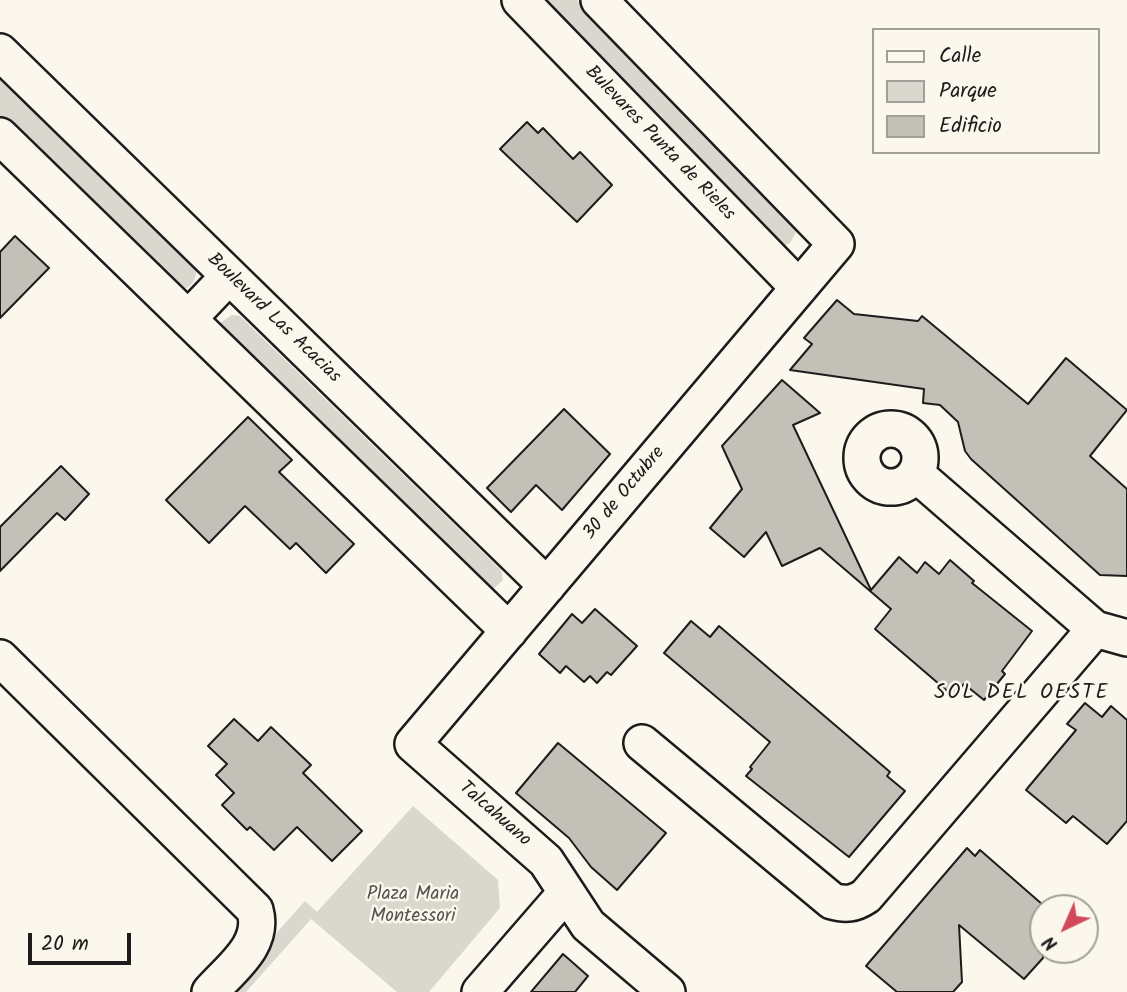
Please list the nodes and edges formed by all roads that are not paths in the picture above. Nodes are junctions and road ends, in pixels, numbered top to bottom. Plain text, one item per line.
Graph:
1 (520, 0) edge
2 (599, 0) edge
3 (0, 52) edge
4 (0, 136) edge
5 (229, 275) junction
6 (799, 288) junction
7 (188, 319) junction
8 (916, 474) dead end
9 (547, 586) junction
10 (509, 631) junction
11 (1111, 633) edge
12 (0, 658) edge
13 (642, 743) dead end
14 (413, 744) joint
15 (565, 894) junction
16 (210, 992) edge
17 (480, 992) edge
18 (667, 992) edge

1 - 6 street, Bulevares Punta de Rieles
2 - 6 street, 30 de Octubre
3 - 5 street, Boulevard Las Acacias
4 - 7 street
5 - 7 street
5 - 9 street, Boulevard Las Acacias
6 - 9 street, 30 de Octubre
7 - 10 street
8 - 11 street
9 - 10 street, 30 de Octubre
10 - 14 street, 30 de Octubre
11 - 13 street
12 - 16 street
14 - 15 street, Talcahuano
15 - 17 street
15 - 18 street, Talcahuano

